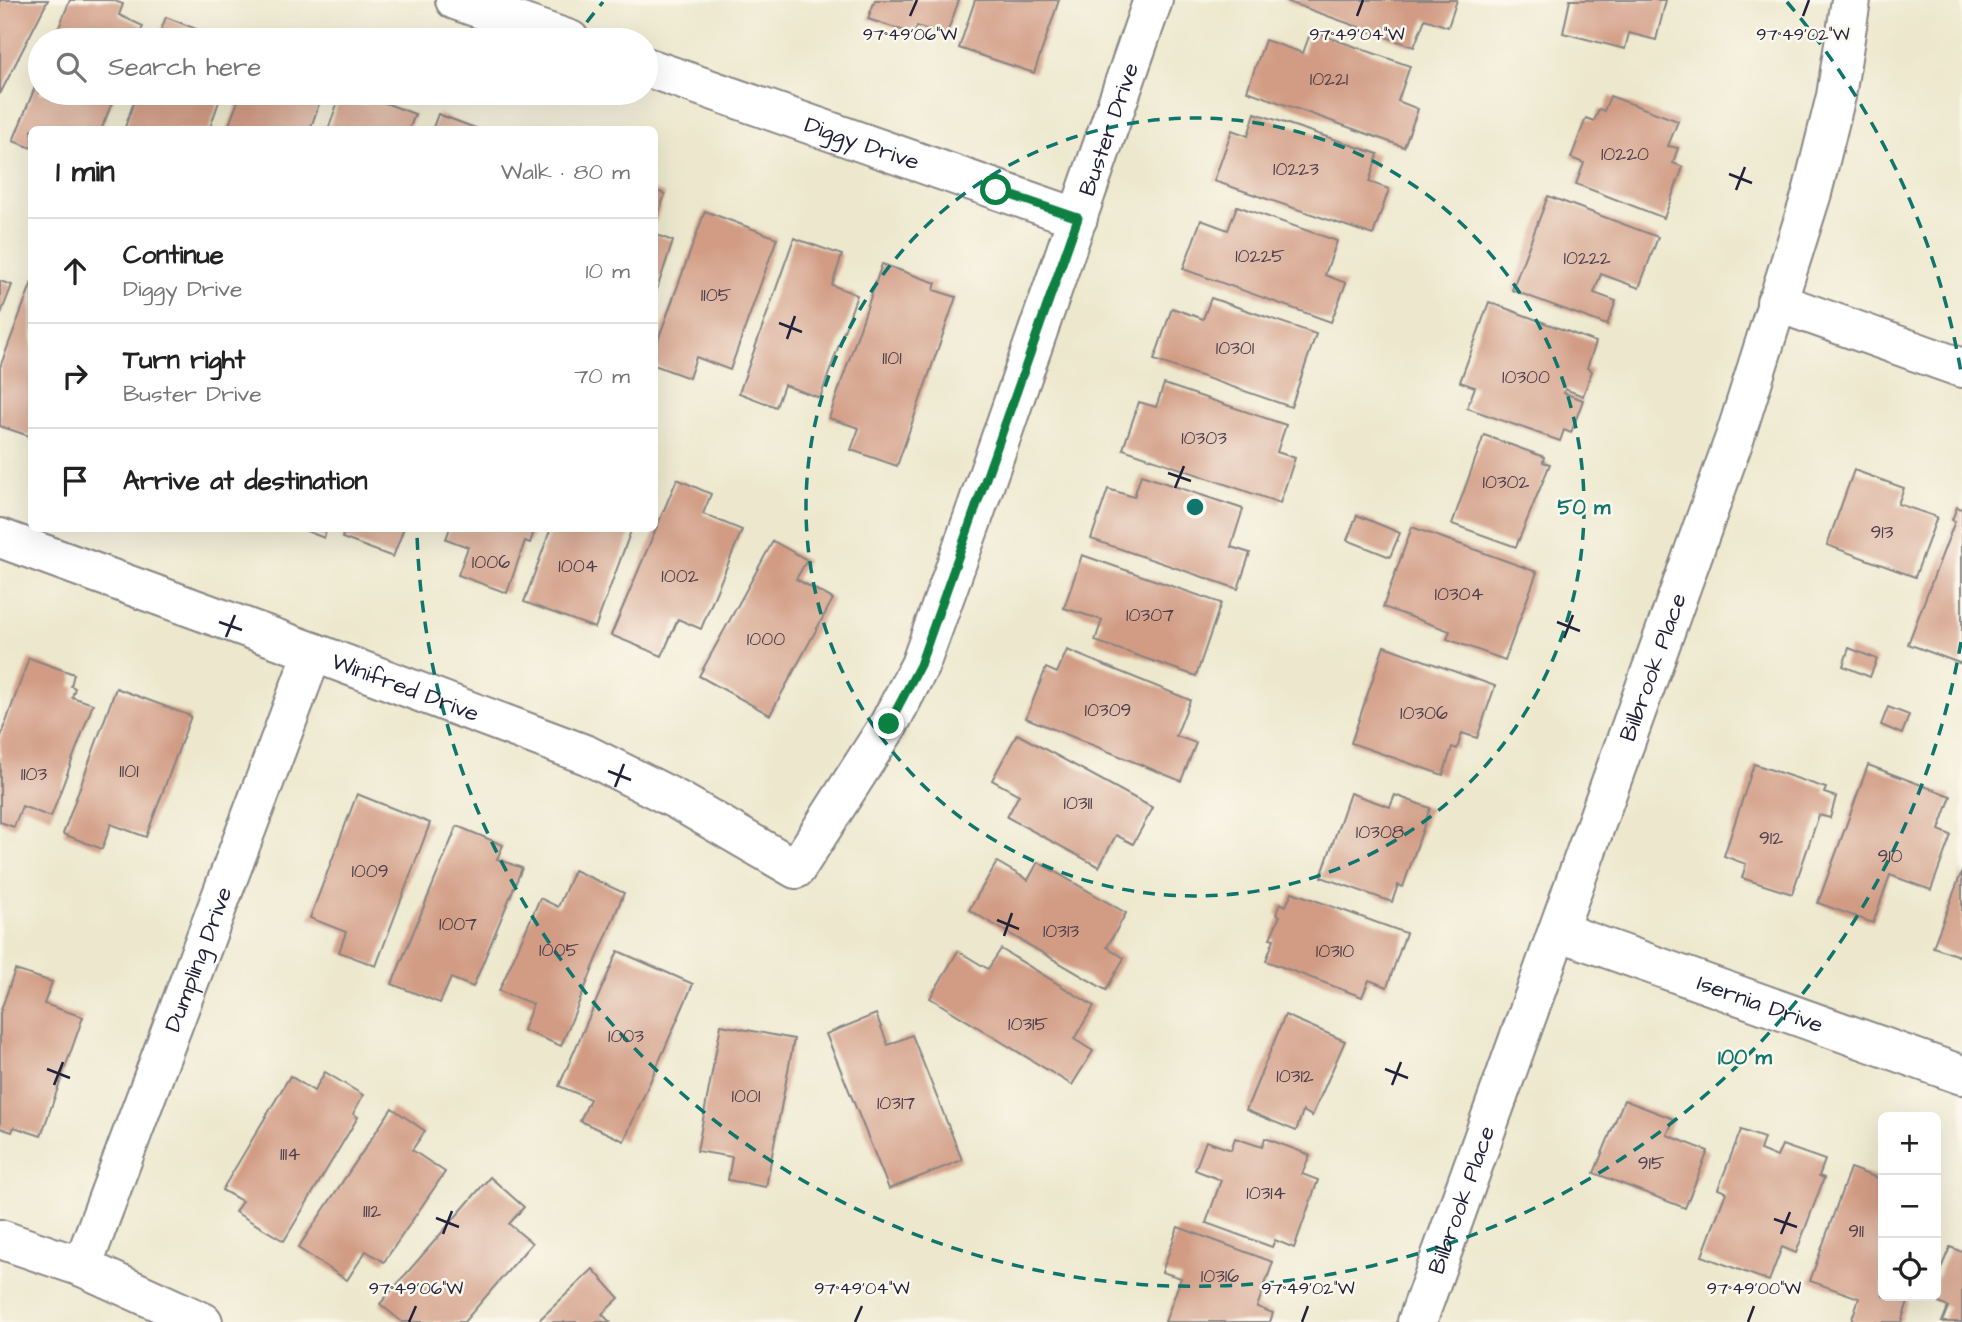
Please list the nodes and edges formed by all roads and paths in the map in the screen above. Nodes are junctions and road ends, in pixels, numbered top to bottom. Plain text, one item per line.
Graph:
1 (455, 0) edge
2 (1153, 0) edge
3 (1851, 0) edge
4 (536, 28) edge
5 (658, 71) edge
6 (1078, 218) junction
7 (1776, 302) junction
8 (1962, 369) edge
9 (0, 538) edge
10 (313, 652) junction
11 (796, 869) joint
12 (1558, 931) junction
13 (1962, 1075) edge
14 (0, 1239) edge
15 (82, 1268) junction
16 (203, 1322) edge
17 (1417, 1322) edge

1 - 4 street
2 - 6 street, Buster Drive
3 - 7 street, Bilbrook Place
5 - 6 street, Diggy Drive
6 - 11 street, Buster Drive
7 - 8 street
7 - 12 street, Bilbrook Place
9 - 10 street, Winifred Drive
10 - 11 street, Winifred Drive
10 - 15 street, Dumpling Drive
12 - 13 street, Isernia Drive
12 - 17 street, Bilbrook Place
14 - 15 street
15 - 16 street

